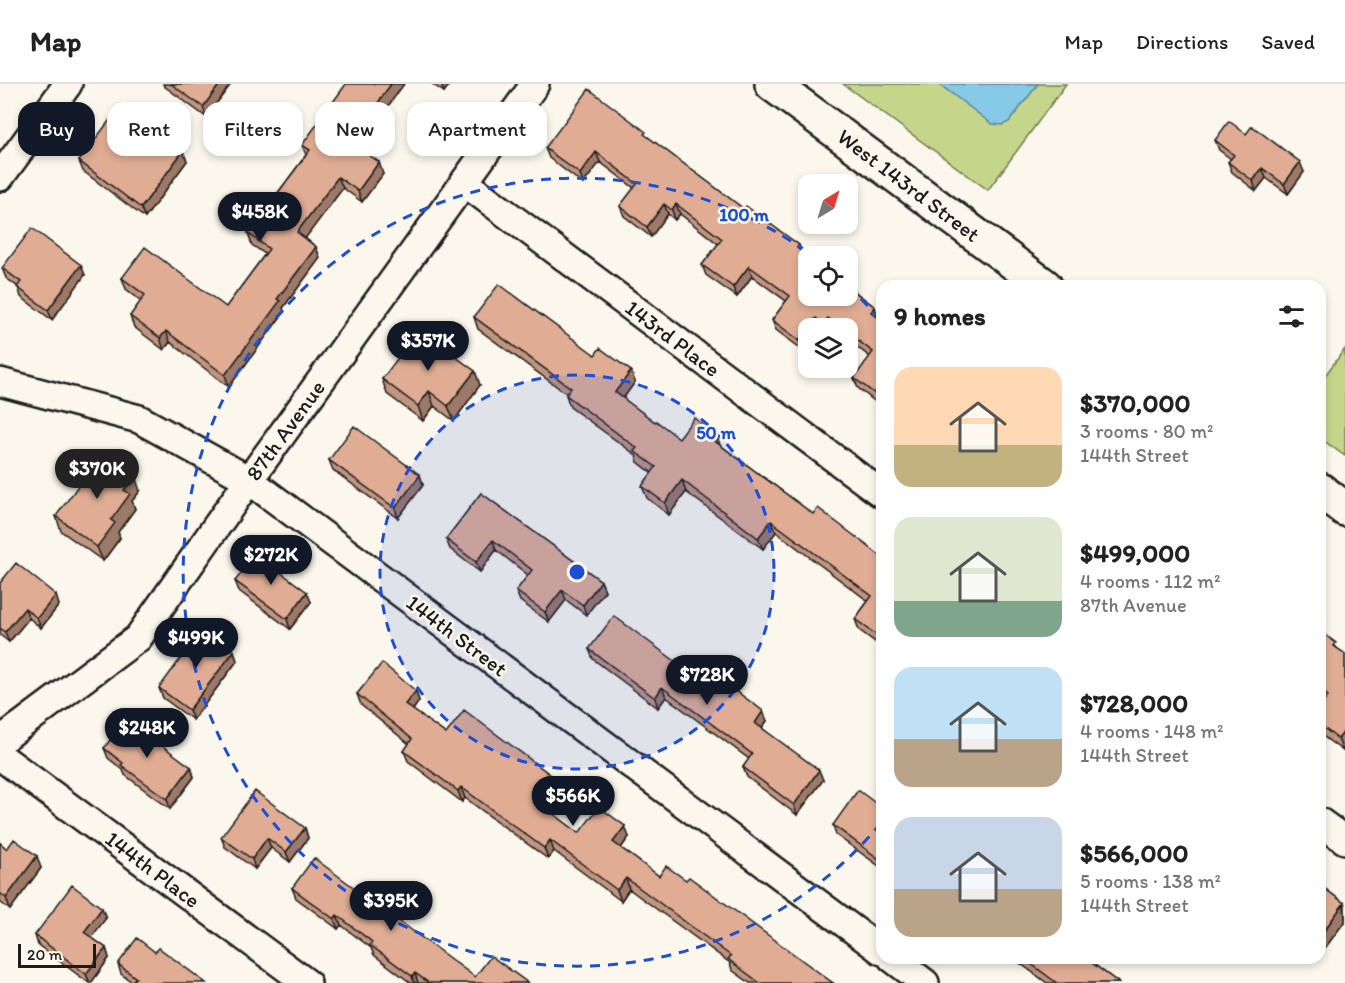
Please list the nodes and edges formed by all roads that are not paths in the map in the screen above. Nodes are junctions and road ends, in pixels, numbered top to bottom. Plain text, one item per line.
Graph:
1 (68, 84) edge
2 (536, 84) edge
3 (772, 84) edge
4 (0, 177) edge
5 (464, 182) junction
6 (1037, 280) edge
7 (0, 382) edge
8 (249, 480) junction
9 (876, 490) edge
10 (1326, 495) edge
11 (1345, 509) edge
12 (0, 741) edge
13 (0, 756) edge
14 (1326, 826) edge
15 (1345, 840) edge
16 (876, 947) edge
17 (900, 964) edge
18 (307, 983) edge
19 (925, 983) edge

1 - 4 street
2 - 5 street, 87th Avenue
3 - 6 main road, West 143rd Street
5 - 8 street, 87th Avenue
5 - 9 street, 143rd Place
7 - 8 street, 144th Street
8 - 12 street, 87th Avenue
8 - 16 street, 144th Street
10 - 11 main road
13 - 18 street, 144th Place
14 - 15 street
17 - 19 street

